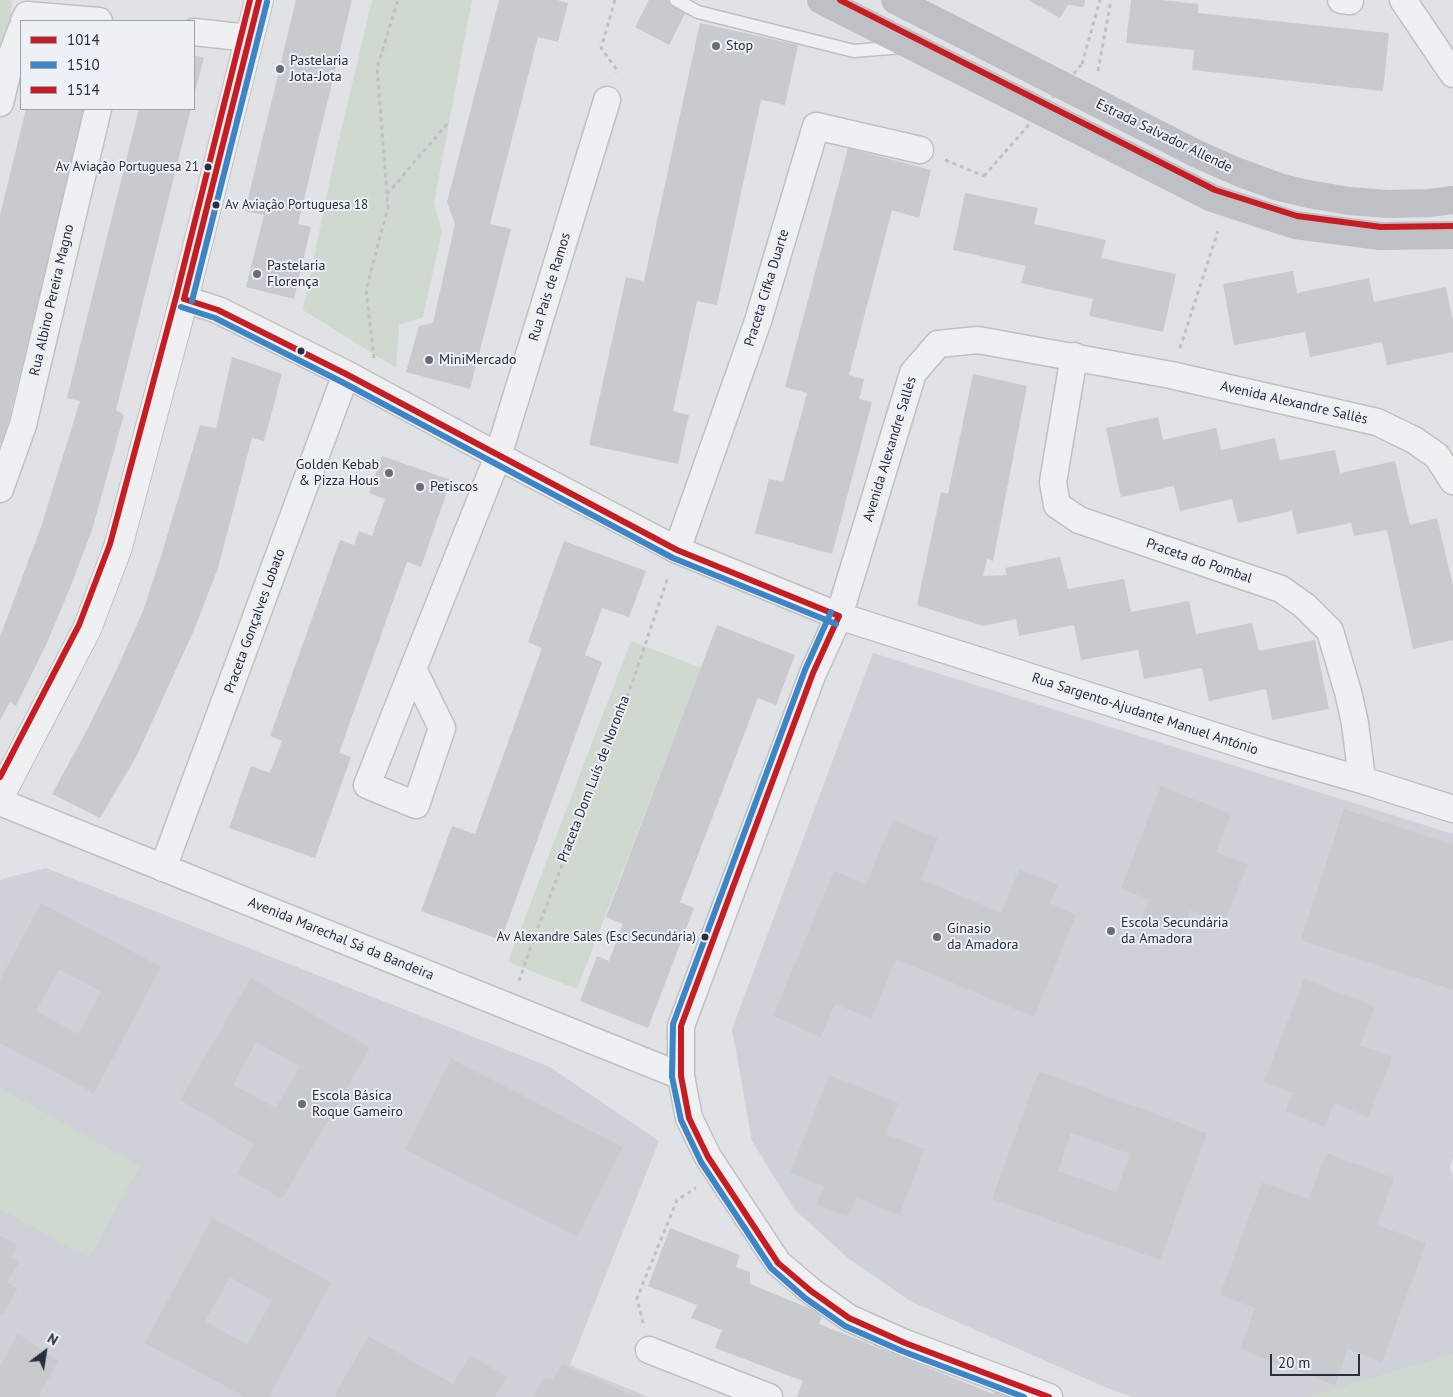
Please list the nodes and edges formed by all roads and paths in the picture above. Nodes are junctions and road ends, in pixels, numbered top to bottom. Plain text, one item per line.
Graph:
1 (259, 0) edge
2 (398, 0) edge
3 (615, 0) edge
4 (676, 0) edge
5 (820, 0) edge
6 (895, 0) edge
7 (1100, 0) edge
8 (1111, 0) edge
9 (1403, 0) edge
10 (24, 20) edge
11 (87, 20) edge
12 (195, 32) edge
13 (20, 33) edge
14 (249, 38) junction
15 (911, 46) junction
16 (616, 70) dead end
17 (1453, 74) edge
18 (1090, 99) junction
19 (607, 100) dead end
20 (0, 103) edge
21 (98, 110) edge
22 (449, 122) dead end
23 (920, 150) joint
24 (387, 194) junction
25 (1453, 200) edge
26 (1227, 204) junction
27 (1453, 235) edge
28 (184, 299) junction
29 (1074, 356) junction
30 (346, 374) junction
31 (1171, 375) junction
32 (377, 390) junction
33 (498, 456) junction
34 (1453, 481) edge
35 (0, 488) edge
36 (677, 550) junction
37 (839, 616) junction
38 (413, 668) dead end
39 (1362, 780) junction
40 (0, 796) edge
41 (0, 802) edge
42 (1453, 809) edge
43 (164, 868) junction
44 (510, 1007) junction
45 (681, 1076) junction
46 (720, 1173) junction
47 (649, 1350) joint
48 (769, 1397) edge
49 (1050, 1397) edge

1 - 14 street
2 - 24 path
3 - 16 path
4 - 15 lane
5 - 15 main road
6 - 18 main road, Estrada Salvador Allende
7 - 23 path, bridge
8 - 18 path
9 - 17 street
10 - 11 street
12 - 14 street
13 - 20 street
14 - 28 street
15 - 26 main road
18 - 25 main road, Estrada Salvador Allende
19 - 33 street, Rua Pais de Ramos
21 - 35 street, Rua Albino Pereira Magno
22 - 24 path
23 - 36 street, Praceta Cifka Duarte
24 - 32 path
26 - 27 main road
26 - 31 path
28 - 30 street, Rua Sargento-Ajudante Manuel António
28 - 40 street
29 - 31 street, Avenida Alexandre Sallès
29 - 37 street, Avenida Alexandre Sallès
29 - 39 street, Praceta do Pombal
30 - 32 street, Rua Sargento-Ajudante Manuel António
30 - 43 street, Praceta Gonçalves Lobato
31 - 34 street, Avenida Alexandre Sallès
32 - 33 street, Rua Sargento-Ajudante Manuel António
33 - 36 street, Rua Sargento-Ajudante Manuel António
33 - 38 street, Rua Pais de Ramos
36 - 37 street, Rua Sargento-Ajudante Manuel António
36 - 44 path, Praceta Dom Luís de Noronha
37 - 39 street, Rua Sargento-Ajudante Manuel António
37 - 45 street, Avenida Alexandre Sallès
39 - 42 street, Rua Sargento-Ajudante Manuel António
41 - 43 street, Avenida Marechal Sá da Bandeira
43 - 44 street, Avenida Marechal Sá da Bandeira
44 - 45 street, Avenida Marechal Sá da Bandeira
45 - 46 street, Avenida Alexandre Sallès
46 - 47 path
46 - 49 street, Avenida Alexandre Sallès
47 - 48 street

